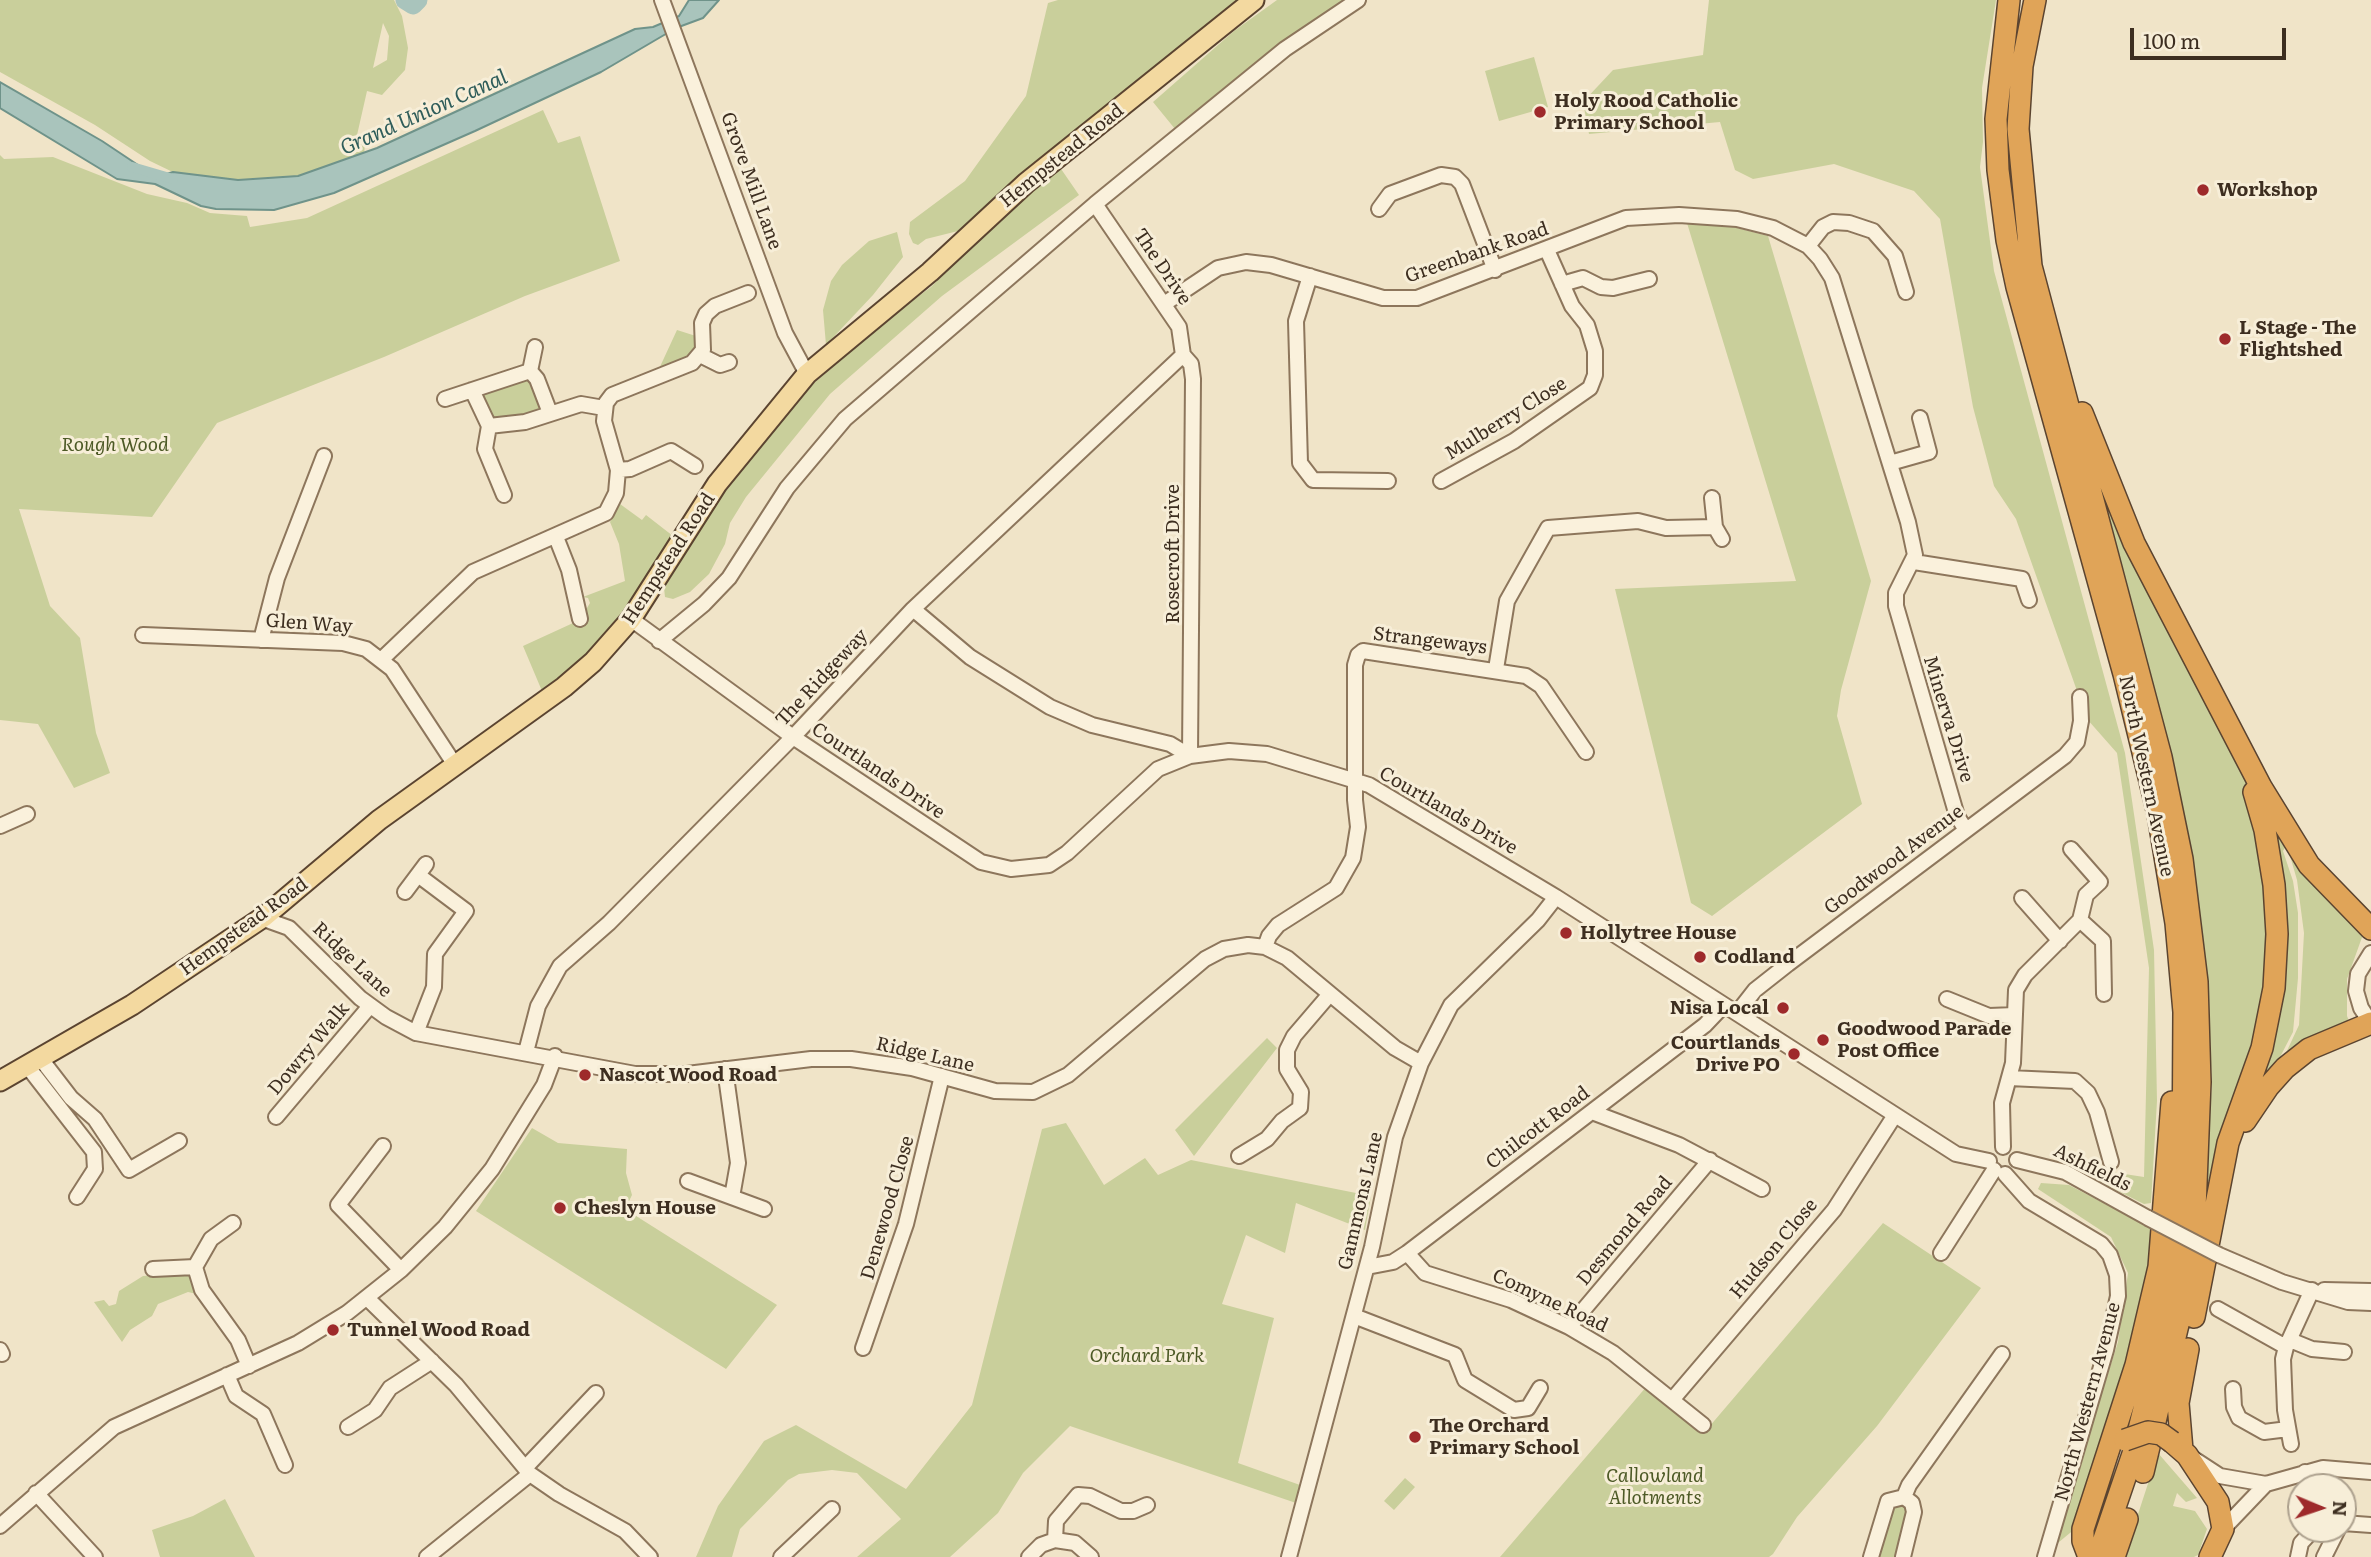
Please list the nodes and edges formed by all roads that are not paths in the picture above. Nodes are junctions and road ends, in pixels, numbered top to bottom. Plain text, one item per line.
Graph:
1 (1254, 0) edge
2 (1358, 0) edge
3 (2009, 0) edge
4 (2035, 0) edge
5 (664, 4) edge
6 (1096, 204) junction
7 (1379, 209) dead end
8 (2025, 215) junction
9 (1808, 246) junction
10 (1547, 250) junction
11 (1495, 270) junction
12 (1310, 276) junction
13 (1649, 279) dead end
14 (1562, 284) junction
15 (1906, 292) dead end
16 (748, 293) dead end
17 (1164, 304) junction
18 (535, 347) dead end
19 (700, 355) junction
20 (1183, 355) junction
21 (729, 362) dead end
22 (530, 371) junction
23 (807, 374) junction
24 (472, 390) junction
25 (445, 399) dead end
26 (604, 408) junction
27 (550, 413) junction
28 (1920, 418) dead end
29 (489, 426) junction
30 (324, 456) dead end
31 (1890, 463) junction
32 (695, 466) dead end
33 (618, 470) junction
34 (1388, 481) dead end
35 (1441, 481) dead end
36 (504, 495) dead end
37 (1712, 498) dead end
38 (556, 537) junction
39 (1914, 562) junction
40 (2029, 600) dead end
41 (913, 608) junction
42 (580, 619) dead end
43 (631, 620) junction
44 (143, 635) dead end
45 (261, 640) junction
46 (659, 642) junction
47 (382, 659) junction
48 (1496, 669) junction
49 (2080, 697) dead end
50 (2135, 718) junction
51 (2227, 725) junction
52 (793, 737) junction
53 (1586, 752) dead end
54 (1190, 756) junction
55 (455, 765) junction
56 (1357, 781) junction
57 (27, 814) dead end
58 (0, 826) edge
59 (1966, 830) junction
60 (2071, 849) dead end
61 (405, 892) dead end
62 (1556, 897) junction
63 (2022, 898) dead end
64 (288, 899) junction
65 (466, 911) junction
66 (261, 918) junction
67 (479, 919) dead end
68 (2080, 920) junction
69 (289, 928) junction
70 (2371, 929) edge
71 (2060, 941) junction
72 (1265, 947) junction
73 (2371, 953) edge
74 (1331, 994) junction
75 (2104, 994) dead end
76 (1947, 999) dead end
77 (1724, 1005) junction
78 (370, 1006) junction
79 (1737, 1013) junction
80 (2015, 1015) junction
81 (2371, 1023) edge
82 (416, 1033) junction
83 (526, 1052) junction
84 (555, 1056) junction
85 (35, 1063) junction
86 (1421, 1063) junction
87 (725, 1069) junction
88 (942, 1076) junction
89 (2009, 1077) junction
90 (0, 1081) edge
91 (1592, 1112) junction
92 (1895, 1115) junction
93 (276, 1117) dead end
94 (179, 1141) dead end
95 (383, 1146) dead end
96 (2003, 1147) junction
97 (1239, 1156) dead end
98 (1710, 1160) junction
99 (2017, 1160) junction
100 (2111, 1162) dead end
101 (1996, 1168) junction
102 (688, 1181) dead end
103 (2219, 1184) junction
104 (1762, 1189) dead end
105 (77, 1197) dead end
106 (732, 1197) junction
107 (764, 1209) dead end
108 (233, 1223) dead end
109 (1407, 1252) junction
110 (1941, 1253) dead end
111 (195, 1267) junction
112 (1367, 1267) junction
113 (153, 1269) dead end
114 (401, 1270) junction
115 (2312, 1290) junction
116 (2371, 1291) edge
117 (367, 1298) junction
118 (2371, 1303) edge
119 (2218, 1309) dead end
120 (1354, 1316) junction
121 (1569, 1327) junction
122 (2288, 1343) junction
123 (863, 1348) dead end
124 (2344, 1352) dead end
125 (2002, 1354) dead end
126 (432, 1361) junction
127 (249, 1366) junction
128 (227, 1375) junction
129 (1540, 1388) dead end
130 (2233, 1389) dead end
131 (596, 1393) dead end
132 (1672, 1400) junction
133 (1703, 1425) dead end
134 (348, 1427) dead end
135 (2288, 1429) junction
136 (2291, 1444) dead end
137 (2180, 1449) junction
138 (2107, 1456) junction
139 (285, 1465) dead end
140 (528, 1471) junction
141 (2305, 1472) joint
142 (2371, 1472) edge
143 (2266, 1485) junction
144 (36, 1493) junction
145 (1904, 1497) junction
146 (1147, 1505) dead end
147 (832, 1509) dead end
148 (0, 1526) edge
149 (1055, 1540) junction
150 (2224, 1541) edge
151 (2088, 1555) edge
152 (95, 1557) edge
153 (428, 1557) edge
154 (650, 1557) edge
155 (780, 1557) edge
156 (1029, 1557) edge
157 (1091, 1557) edge
158 (1289, 1557) edge
159 (1871, 1557) edge
160 (1903, 1557) edge
161 (2045, 1557) edge
162 (2114, 1557) edge
163 (2210, 1557) edge

1 - 23 main road, Hempstead Road
2 - 6 street, Hempstead Road
3 - 50 highway, North Western Avenue
4 - 8 highway, North Western Avenue
5 - 23 street, Grove Mill Lane
6 - 17 street, The Drive
6 - 46 street, Hempstead Road
7 - 11 street
8 - 51 highway
8 - 162 highway, North Western Avenue
9 - 10 street, Greenbank Road
9 - 15 street
9 - 31 street, Greenbank Road
10 - 11 street, Greenbank Road
10 - 14 street
11 - 12 street, Greenbank Road
12 - 17 street, Greenbank Road
12 - 34 street
13 - 14 street
14 - 35 street, Mulberry Close
16 - 19 street
17 - 20 street, The Drive
18 - 22 street
19 - 21 street
19 - 26 street
20 - 41 street, The Ridgeway
20 - 54 street, Rosecroft Drive
22 - 24 street
22 - 27 street
23 - 43 main road, Hempstead Road
24 - 25 street
24 - 29 street
26 - 27 street
26 - 33 street
27 - 29 street
28 - 31 street
29 - 36 street
30 - 45 street
31 - 39 street, Greenbank Road
32 - 33 street
33 - 38 street
37 - 48 street
38 - 42 street
38 - 47 street
39 - 40 street
39 - 59 street, Minerva Drive
41 - 52 street, The Ridgeway
41 - 54 street
43 - 46 street, Courtlands Drive
43 - 55 main road, Hempstead Road
44 - 45 street, Glen Way
45 - 47 street, Glen Way
46 - 52 street, Courtlands Drive
47 - 55 street, Glen Way
48 - 53 street, Strangeways
48 - 56 street, Strangeways
49 - 59 street, Goodwood Avenue
50 - 138 highway
50 - 151 highway, North Western Avenue
51 - 70 highway
51 - 103 highway
52 - 54 street, Courtlands Drive
52 - 83 street, The Ridgeway
54 - 56 street, Courtlands Drive
55 - 64 main road, Hempstead Road
56 - 62 street, Courtlands Drive
56 - 72 street
57 - 58 street
59 - 79 street, Goodwood Avenue
60 - 68 street
61 - 65 street
62 - 77 street, Courtlands Drive
62 - 86 street, Gammons Lane
63 - 71 street
64 - 66 main road, Hempstead Road
64 - 69 street, Ridge Lane
65 - 67 street
65 - 82 street
66 - 69 street, Ridge Lane
66 - 85 main road, Hempstead Road
68 - 71 street
68 - 75 street
69 - 78 street, Ridge Lane
71 - 80 street
72 - 74 street
72 - 88 street, Ridge Lane
73 - 81 street
74 - 86 street
74 - 97 street
76 - 80 street
77 - 79 street, Courtlands Drive
77 - 91 street, Chilcott Road
78 - 82 street, Ridge Lane
78 - 93 street, Dowry Walk
79 - 92 street, Courtlands Drive
80 - 89 street
81 - 103 highway
82 - 83 street, Ridge Lane
83 - 84 street, Ridge Lane
84 - 87 street, Ridge Lane
84 - 114 street
85 - 90 main road, Hempstead Road
85 - 94 street
85 - 105 street
86 - 112 street, Gammons Lane
87 - 88 street, Ridge Lane
87 - 106 street
88 - 123 street, Denewood Close
89 - 96 street
89 - 100 street
91 - 98 street
91 - 109 street, Chilcott Road
92 - 101 street, Courtlands Drive
92 - 132 street, Hudson Close
95 - 114 street
96 - 99 street
96 - 101 street
98 - 104 street
98 - 121 street, Desmond Road
99 - 101 street
99 - 115 street, Ashfields, bridge
101 - 110 street
101 - 161 street, North Western Avenue
102 - 106 street
103 - 137 highway
106 - 107 street
108 - 111 street
109 - 112 street, Chilcott Road
109 - 121 street, Comyne Road
111 - 113 street
111 - 127 street
112 - 120 street, Gammons Lane
114 - 117 street
115 - 116 street
115 - 118 street
115 - 122 street
117 - 126 street
117 - 127 street
119 - 122 street
120 - 129 street
120 - 158 street, Gammons Lane
121 - 132 street, Comyne Road
122 - 124 street
122 - 135 street
125 - 145 street
126 - 134 street
126 - 140 street
127 - 128 street
128 - 139 street
128 - 144 street
130 - 135 street
131 - 140 street
132 - 133 street, Comyne Road
135 - 136 street
137 - 138 highway, bridge
137 - 143 street
137 - 150 highway
138 - 151 highway
140 - 153 street
140 - 154 street
141 - 142 street
141 - 143 street
143 - 150 street
144 - 148 street
144 - 152 street
145 - 159 street
145 - 160 street
146 - 149 street
147 - 155 street
149 - 156 street
149 - 157 street
150 - 163 highway

